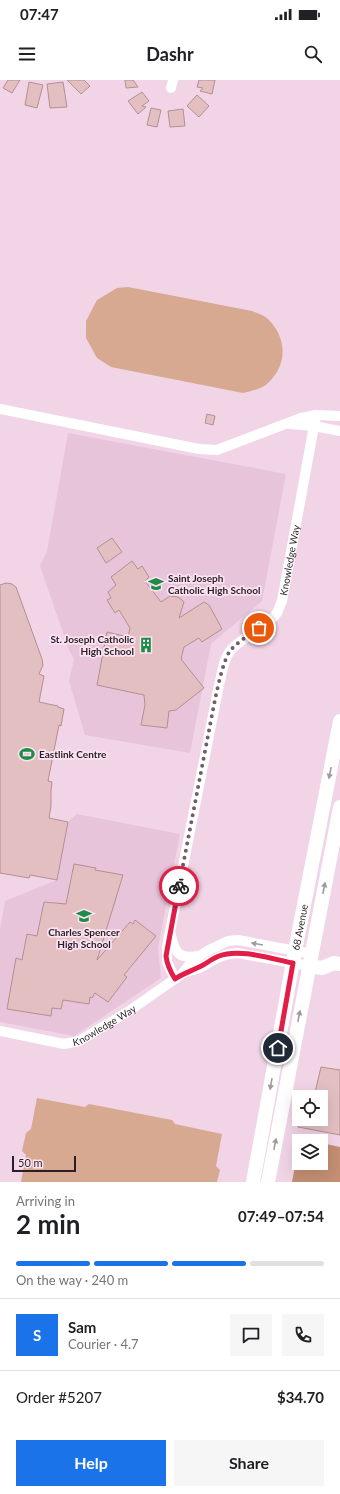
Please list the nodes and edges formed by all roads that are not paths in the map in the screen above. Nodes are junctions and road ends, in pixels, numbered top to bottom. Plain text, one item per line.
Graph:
1 (0, 409) edge
2 (316, 415) junction
3 (340, 416) edge
4 (286, 424) junction
5 (314, 426) junction
6 (340, 431) edge
7 (340, 721) edge
8 (340, 807) edge
9 (170, 929) junction
10 (200, 956) junction
11 (294, 957) junction
12 (310, 960) junction
13 (337, 964) edge
14 (178, 976) junction
15 (0, 1032) edge
16 (253, 1182) edge
17 (268, 1182) edge

1 - 4 street
2 - 3 street
2 - 4 street
2 - 5 street, Knowledge Way
4 - 5 street
5 - 6 street
5 - 9 street, Knowledge Way
7 -> 11 main road, 68 Avenue
12 -> 8 main road, 68 Avenue
9 - 10 street, Knowledge Way
9 - 14 street, Knowledge Way
11 -> 10 street, Knowledge Way
10 - 14 street, Knowledge Way
11 - 12 street, Knowledge Way
11 - 14 street, Knowledge Way
11 -> 16 main road, 68 Avenue
12 - 13 main road
17 -> 12 main road, 68 Avenue
14 - 15 street, Knowledge Way

